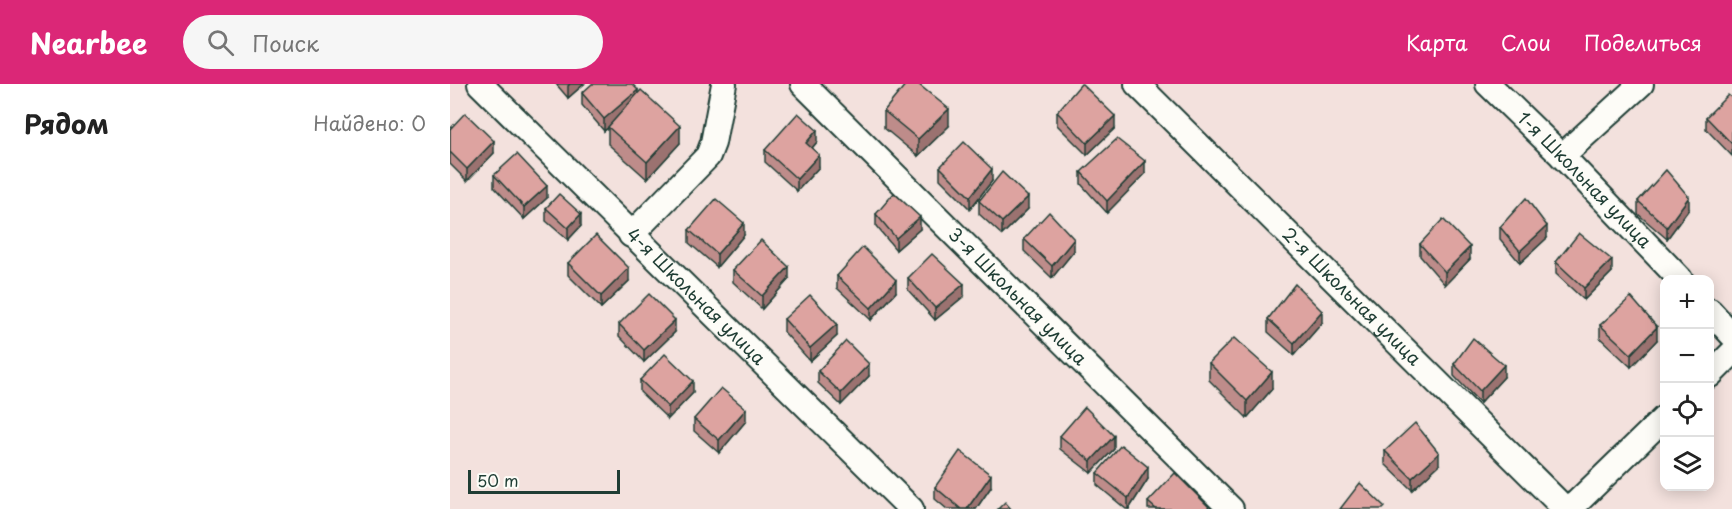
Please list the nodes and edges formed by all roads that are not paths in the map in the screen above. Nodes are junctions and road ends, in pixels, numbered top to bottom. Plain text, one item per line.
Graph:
1 (480, 84) edge
2 (724, 84) edge
3 (803, 84) edge
4 (1137, 84) edge
5 (1488, 84) edge
6 (1641, 84) edge
7 (1562, 156) junction
8 (631, 235) junction
9 (1676, 275) edge
10 (1714, 315) edge
11 (1732, 335) edge
12 (1732, 353) edge
13 (1714, 371) edge
14 (1660, 423) edge
15 (911, 509) edge
16 (1232, 509) edge
17 (1565, 509) edge
18 (1570, 509) edge

1 - 8 street, 4-я Школьная улица
2 - 8 street
3 - 16 street, 3-я Школьная улица
4 - 17 street, 2-я Школьная улица
5 - 7 street, 1-я Школьная улица
6 - 7 street
7 - 9 street, 1-я Школьная улица
8 - 15 street, 4-я Школьная улица
10 - 11 street
12 - 13 street
14 - 18 street

